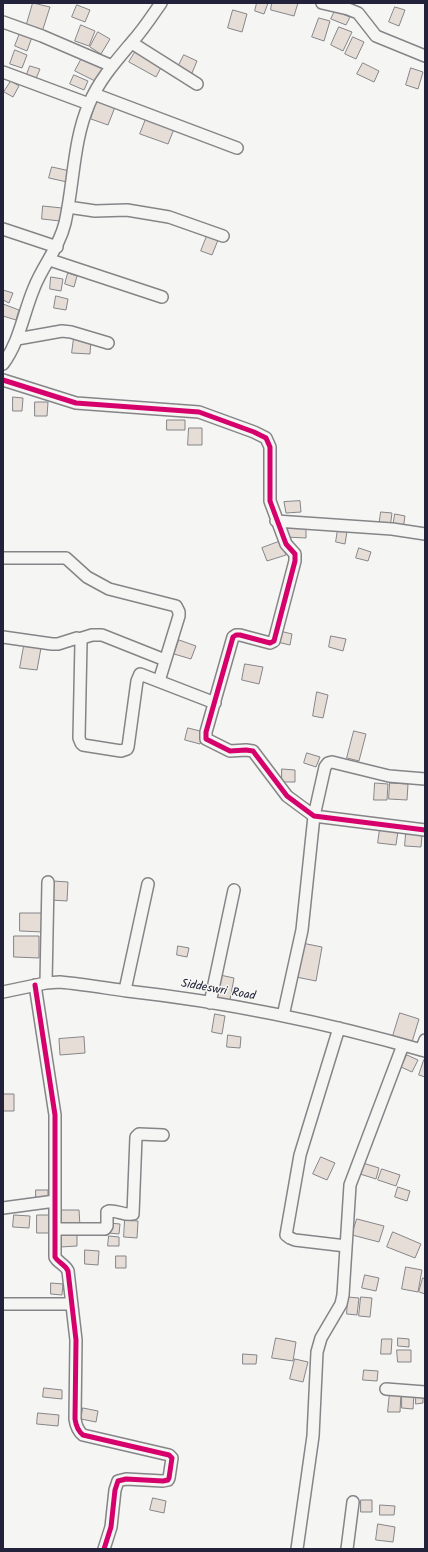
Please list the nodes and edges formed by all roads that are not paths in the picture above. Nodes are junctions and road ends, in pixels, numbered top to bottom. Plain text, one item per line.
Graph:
1 (161, 3) edge
2 (322, 3) edge
3 (3, 22) edge
4 (132, 42) junction
5 (425, 56) edge
6 (112, 66) junction
7 (3, 72) edge
8 (197, 84) dead end
9 (94, 94) junction
10 (89, 104) junction
11 (237, 148) dead end
12 (68, 207) junction
13 (3, 229) edge
14 (222, 236) dead end
15 (56, 247) junction
16 (50, 260) junction
17 (162, 297) dead end
18 (17, 339) junction
19 (108, 343) dead end
20 (3, 364) edge
21 (3, 380) edge
22 (276, 521) junction
23 (425, 534) edge
24 (3, 558) edge
25 (3, 637) edge
26 (79, 639) junction
27 (166, 660) junction
28 (159, 681) junction
29 (215, 703) junction
30 (425, 779) edge
31 (314, 816) junction
32 (425, 830) edge
33 (48, 882) dead end
34 (148, 884) dead end
35 (234, 890) dead end
36 (40, 984) junction
37 (125, 990) junction
38 (3, 992) edge
39 (210, 1003) junction
40 (283, 1016) junction
41 (339, 1028) junction
42 (403, 1045) junction
43 (424, 1047) edge
44 (163, 1135) dead end
45 (55, 1201) junction
46 (3, 1208) edge
47 (55, 1229) junction
48 (346, 1246) junction
49 (3, 1304) edge
50 (72, 1304) junction
51 (386, 1389) dead end
52 (425, 1392) edge
53 (353, 1502) dead end
54 (104, 1549) edge
55 (297, 1549) edge
56 (347, 1549) edge

1 - 4 street
2 - 5 street
3 - 6 street
4 - 6 street
4 - 8 street
6 - 9 street
7 - 10 street
9 - 10 street
9 - 11 street
10 - 12 street
12 - 14 street
12 - 15 street
13 - 15 street
15 - 16 street
16 - 17 street
16 - 18 street
18 - 19 street
18 - 20 street
21 - 22 street
22 - 23 street
22 - 29 street
24 - 27 street
25 - 26 street
26 - 27 street
26 - 28 street
27 - 28 street
28 - 29 street
29 - 31 street
30 - 31 street
31 - 32 street
31 - 40 street
33 - 36 street
34 - 37 street
35 - 39 street
36 - 37 street, Siddeswri Road
36 - 38 street, Siddeswri Road
36 - 45 street
37 - 39 street, Siddeswri Road
39 - 40 street, Siddeswri Road
40 - 41 street, Siddeswri Road
41 - 42 street, Siddeswri Road
41 - 48 street
42 - 43 street, Siddeswri Road
42 - 48 street
44 - 47 street
45 - 46 street
45 - 47 street
47 - 50 street
48 - 55 street
49 - 50 street
50 - 54 street
51 - 52 street
53 - 56 street

